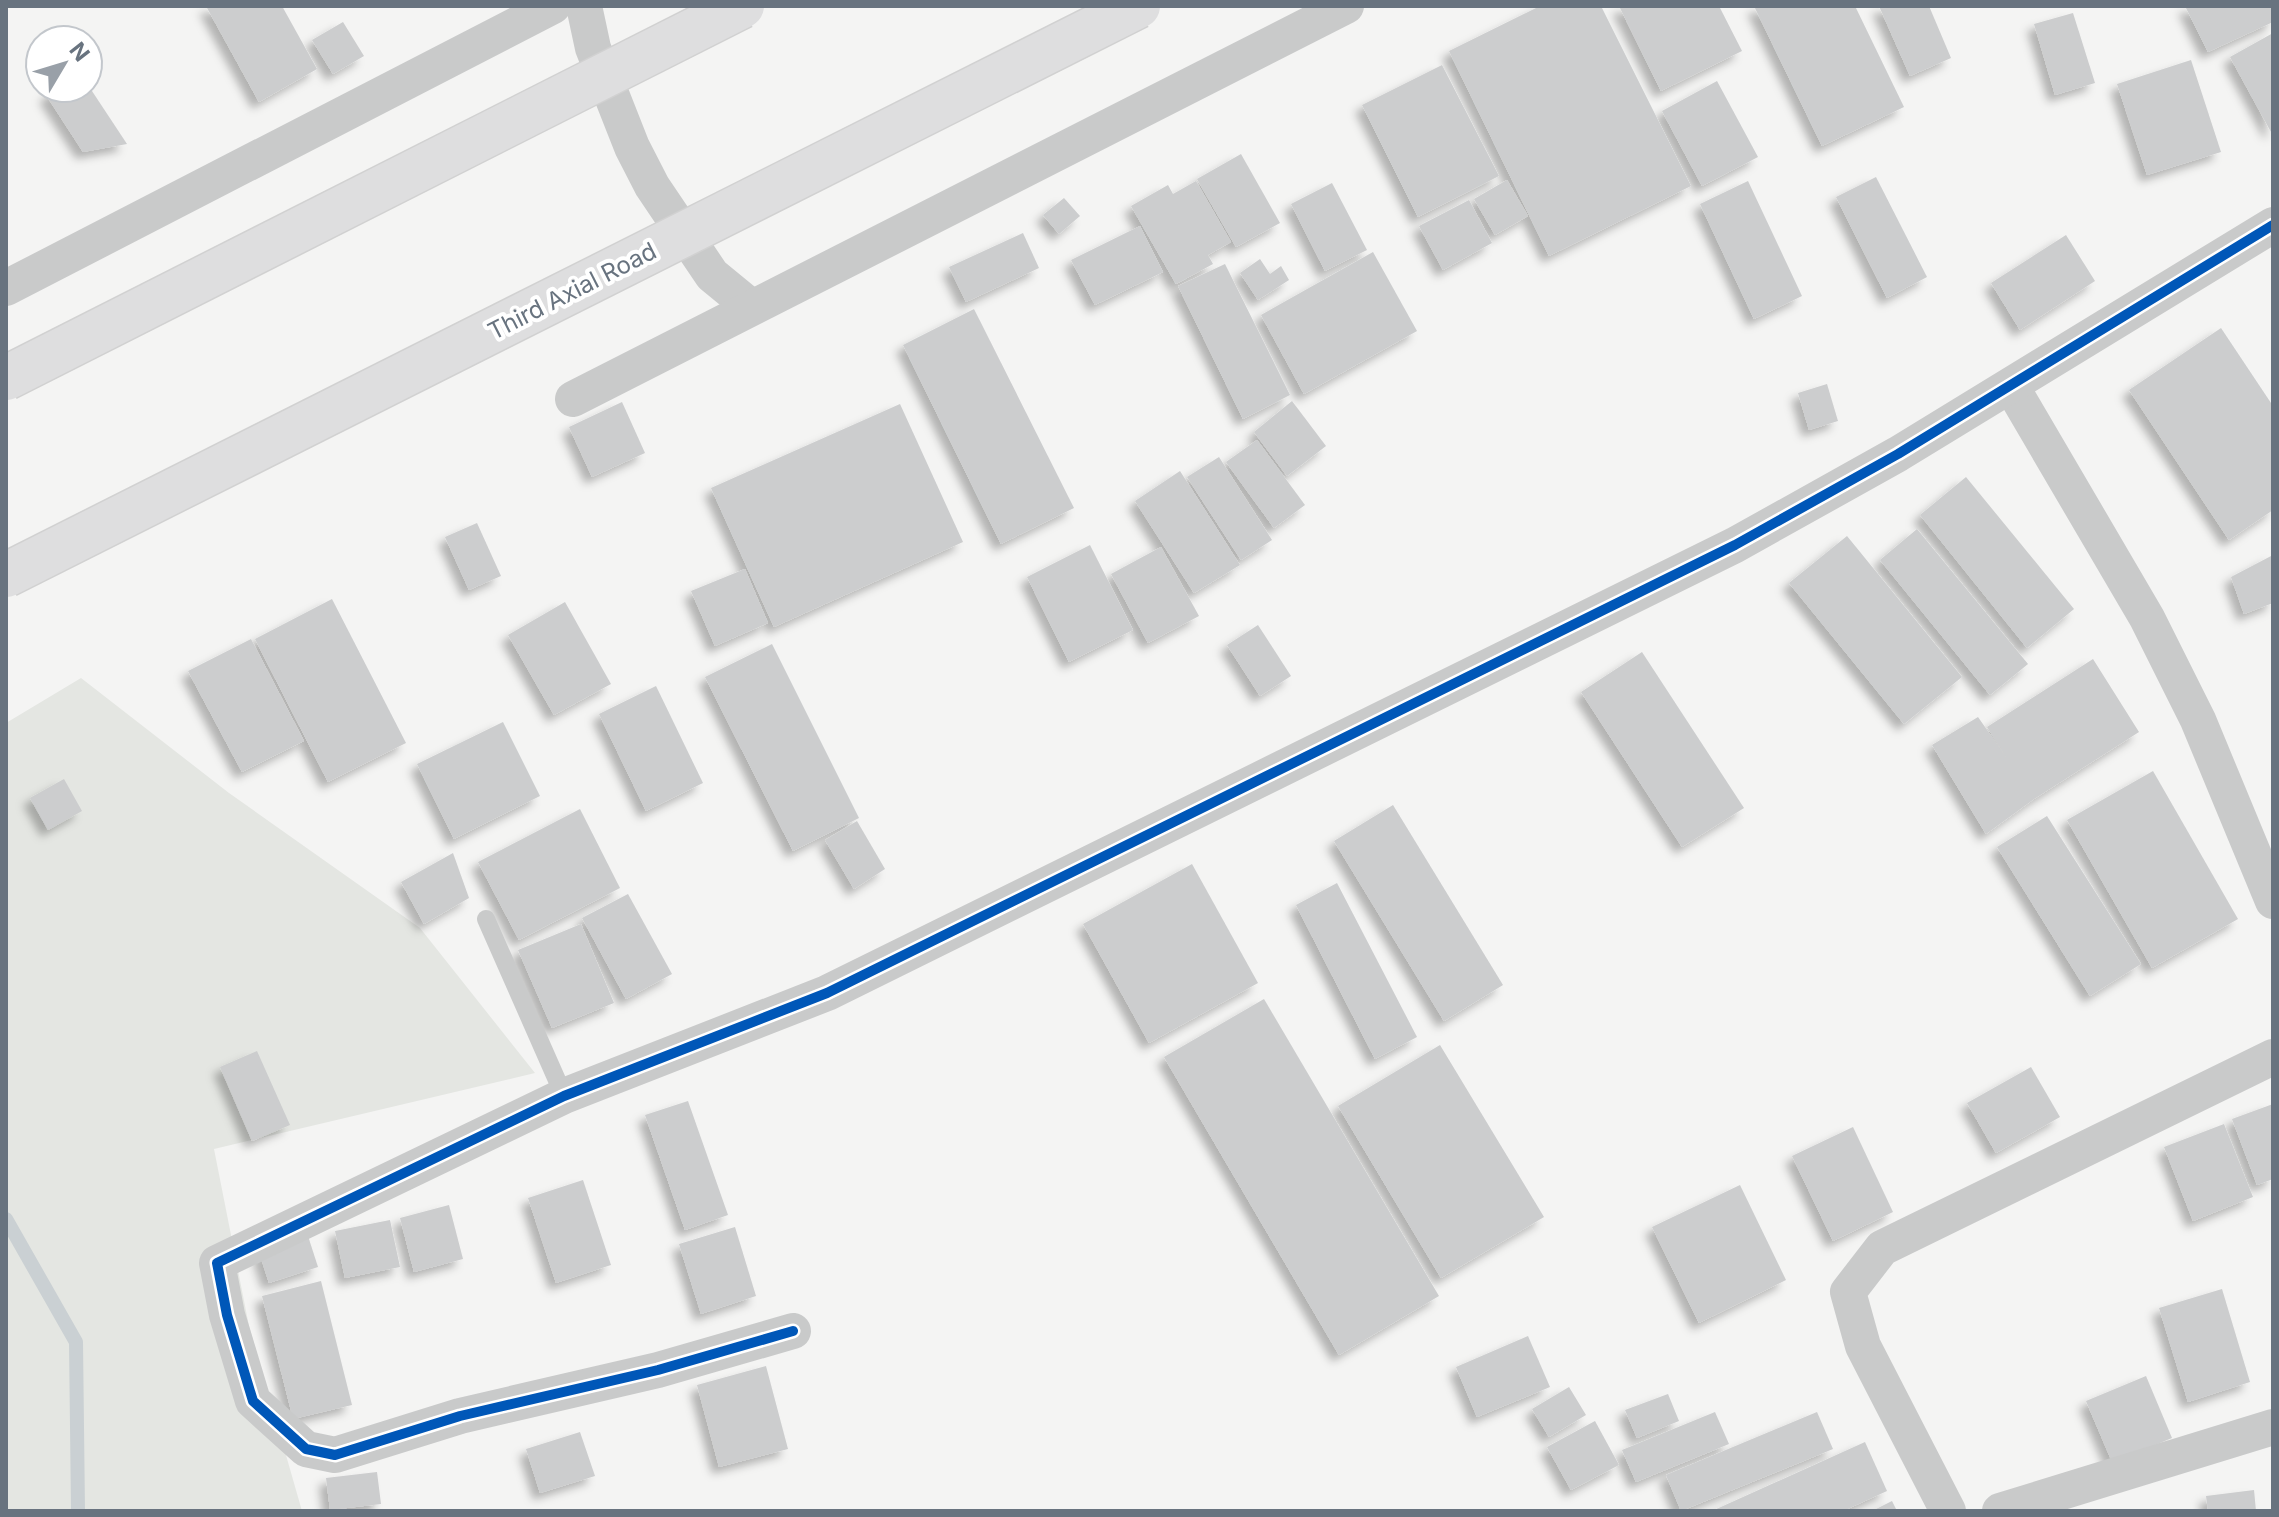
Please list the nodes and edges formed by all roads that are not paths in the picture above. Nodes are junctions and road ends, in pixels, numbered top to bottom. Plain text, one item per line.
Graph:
1 (553, 6) edge
2 (584, 6) edge
3 (742, 6) edge
4 (1138, 6) edge
5 (1346, 6) edge
6 (2273, 225) edge
7 (6, 288) edge
8 (751, 307) junction
9 (6, 378) edge
10 (2011, 386) junction
11 (573, 399) dead end
12 (6, 575) edge
13 (2273, 901) edge
14 (486, 919) dead end
15 (2273, 1057) edge
16 (564, 1096) junction
17 (793, 1331) dead end
18 (2273, 1427) edge
19 (1948, 1511) edge
20 (2000, 1511) edge

1 - 7 street
2 - 8 street
3 - 9 highway, bridge
4 - 12 highway, Third Axial Road, bridge
5 - 8 street
6 - 10 street
8 - 11 street
10 - 13 street
10 - 16 street
14 - 16 lane
15 - 19 street
16 - 17 street
18 - 20 street

